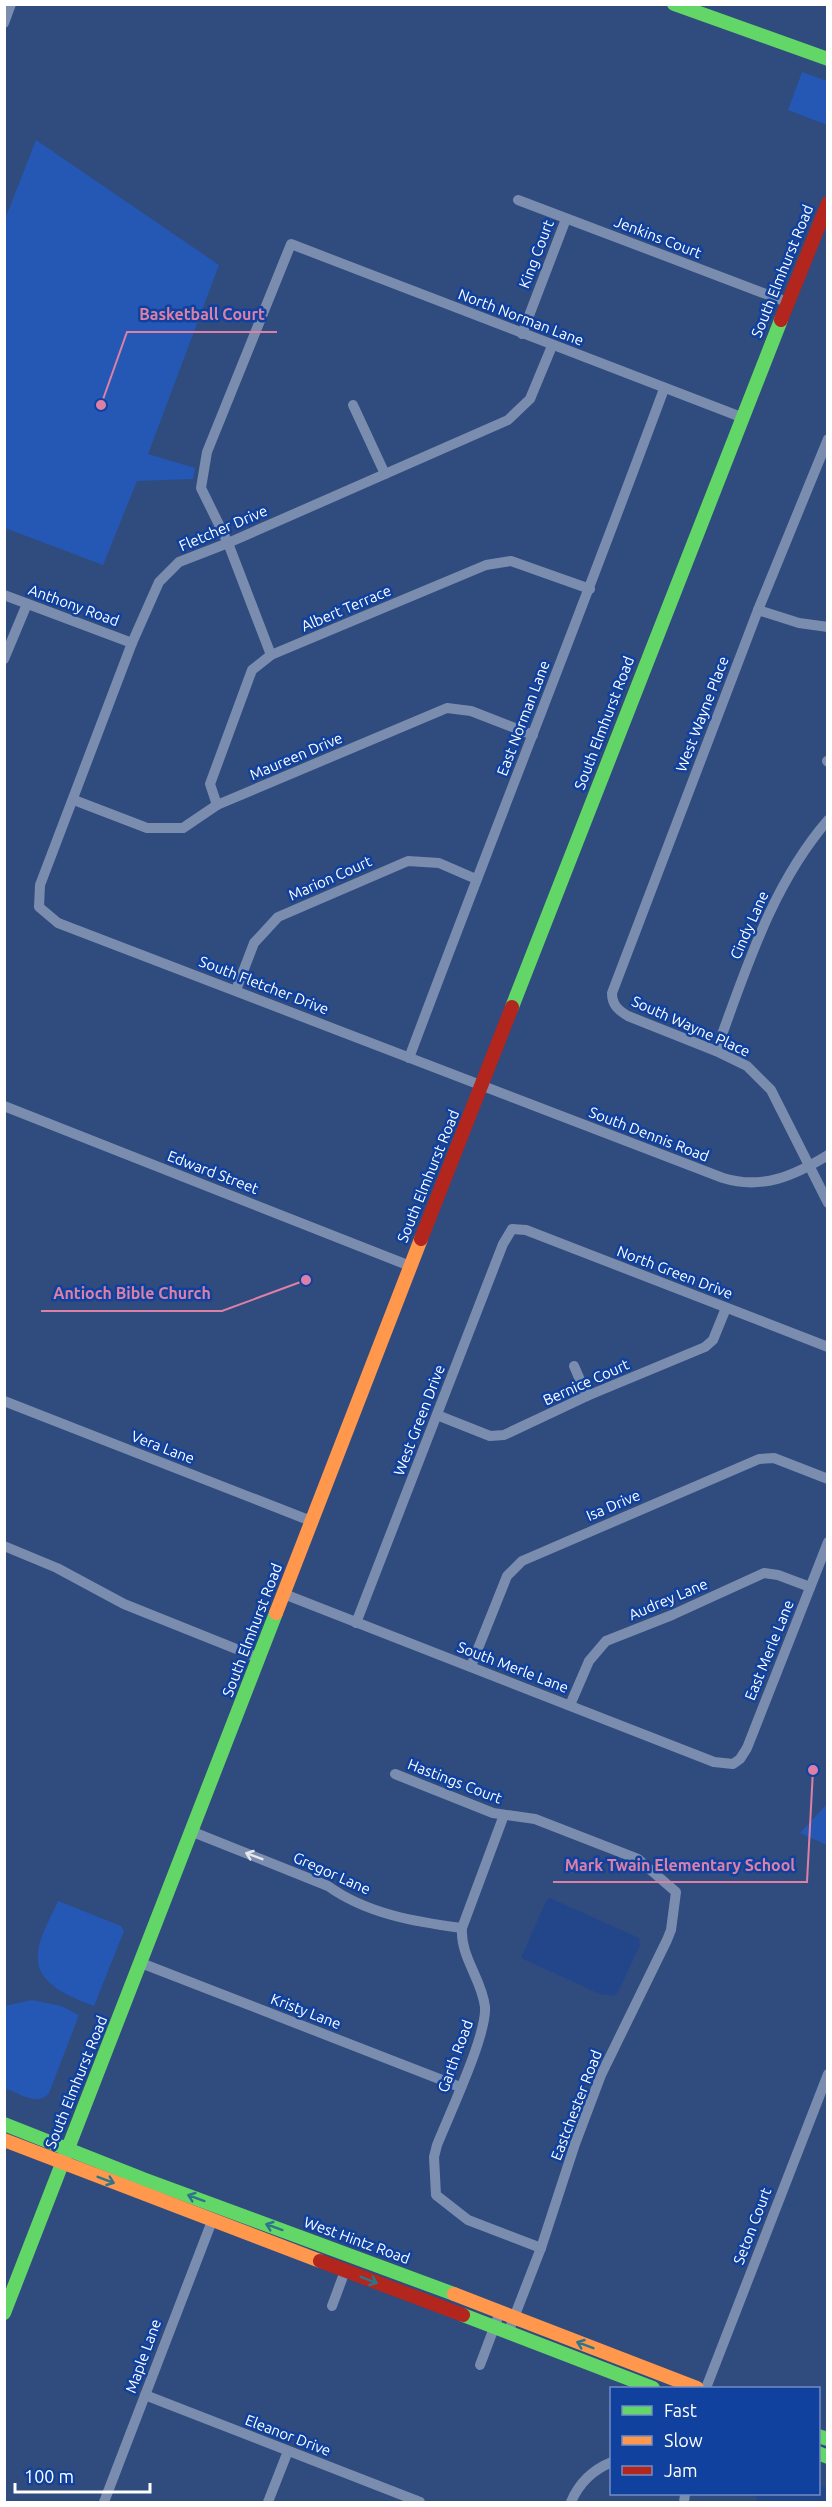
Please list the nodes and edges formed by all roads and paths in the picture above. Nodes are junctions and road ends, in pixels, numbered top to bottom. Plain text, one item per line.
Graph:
1 (12, 4) edge
2 (674, 4) edge
3 (4, 22) edge
4 (828, 59) edge
5 (518, 200) dead end
6 (828, 203) edge
7 (566, 219) junction
8 (824, 221) edge
9 (787, 302) junction
10 (522, 334) junction
11 (552, 346) junction
12 (664, 389) junction
13 (353, 405) dead end
14 (741, 417) junction
15 (828, 439) edge
16 (385, 474) junction
17 (228, 543) junction
18 (590, 589) junction
19 (4, 595) edge
20 (27, 604) junction
21 (758, 610) junction
22 (828, 627) edge
23 (132, 643) junction
24 (271, 655) junction
25 (4, 659) edge
26 (533, 735) junction
27 (74, 800) junction
28 (217, 805) junction
29 (828, 819) edge
30 (476, 879) junction
31 (39, 908) joint
32 (236, 990) junction
33 (612, 1001) joint
34 (716, 1051) junction
35 (409, 1058) junction
36 (482, 1085) junction
37 (4, 1106) edge
38 (828, 1155) edge
39 (809, 1166) junction
40 (828, 1203) edge
41 (512, 1230) joint
42 (410, 1266) junction
43 (726, 1308) junction
44 (828, 1347) edge
45 (574, 1366) dead end
46 (587, 1396) junction
47 (4, 1401) edge
48 (437, 1415) junction
49 (828, 1479) edge
50 (311, 1521) junction
51 (828, 1542) edge
52 (4, 1546) edge
53 (810, 1587) junction
54 (284, 1594) junction
55 (356, 1623) junction
56 (259, 1658) junction
57 (471, 1666) junction
58 (570, 1705) junction
59 (733, 1764) joint
60 (395, 1774) dead end
61 (504, 1815) junction
62 (193, 1832) junction
63 (676, 1892) joint
64 (462, 1928) junction
65 (141, 1963) junction
66 (828, 2074) edge
67 (460, 2087) junction
68 (4, 2124) edge
69 (4, 2140) edge
70 (67, 2149) junction
71 (61, 2163) junction
72 (212, 2221) junction
73 (541, 2248) junction
74 (345, 2271) junction
75 (332, 2306) dead end
76 (500, 2312) junction
77 (4, 2313) edge
78 (514, 2317) junction
79 (494, 2328) junction
80 (508, 2333) junction
81 (480, 2365) dead end
82 (650, 2387) edge
83 (694, 2387) edge
84 (705, 2387) edge
85 (145, 2395) junction
86 (288, 2451) junction
87 (610, 2463) edge
88 (104, 2502) edge
89 (268, 2502) edge
90 (420, 2502) edge
91 (571, 2502) edge

1 - 3 street
2 - 4 main road
5 - 7 street, Jenkins Court
6 - 8 main road, South Elmhurst Road
7 - 9 street, Jenkins Court
7 - 10 street, King Court
8 - 9 main road, South Elmhurst Road
9 - 14 main road, South Elmhurst Road
10 - 11 street, North Norman Lane
10 - 17 street, North Norman Lane
11 - 12 street, North Norman Lane
11 - 16 street, Fletcher Drive
12 - 14 street, North Norman Lane
12 - 18 street, East Norman Lane
13 - 16 street
14 - 36 main road, South Elmhurst Road
15 - 21 street, West Wayne Place
16 - 17 street, Fletcher Drive
17 - 23 street, Fletcher Drive
17 - 24 street
18 - 24 street, Albert Terrace
18 - 26 street, East Norman Lane
19 - 20 street, Anthony Road
20 - 23 street, Anthony Road
20 - 25 street
21 - 22 street
21 - 33 street, West Wayne Place
23 - 27 street, Fletcher Drive
24 - 28 street, Albert Terrace
26 - 28 street, Maureen Drive
26 - 30 street, East Norman Lane
27 - 28 street, Maureen Drive
27 - 31 street, Fletcher Drive
29 - 34 street, Cindy Lane
30 - 32 street, Marion Court
30 - 35 street, East Norman Lane
31 - 32 street, South Fletcher Drive
32 - 35 street, South Fletcher Drive
33 - 34 street, South Wayne Place
34 - 39 street, South Wayne Place
35 - 36 street, South Fletcher Drive
36 - 39 street, South Dennis Road
36 - 42 main road, South Elmhurst Road
37 - 42 street, Edward Street
38 - 39 street, South Dennis Road
39 - 40 street, South Wayne Place
41 - 43 street, North Green Drive
41 - 48 street, West Green Drive
42 - 50 main road, South Elmhurst Road
43 - 44 street, North Green Drive
43 - 46 street, Bernice Court
45 - 46 street
46 - 48 street, Bernice Court
47 - 50 street, Vera Lane
48 - 55 street, West Green Drive
49 - 57 street, Isa Drive
50 - 54 main road, South Elmhurst Road
51 - 53 street, East Merle Lane
52 - 56 street
53 - 58 street, Audrey Lane
53 - 59 street, East Merle Lane
54 - 55 street, South Merle Lane
54 - 56 main road, South Elmhurst Road
55 - 57 street, South Merle Lane
56 - 62 main road, South Elmhurst Road
57 - 58 street, South Merle Lane
58 - 59 street, South Merle Lane
60 - 61 street, Hastings Court
61 - 63 street, Hastings Court
61 - 64 street
64 -> 62 street, Gregor Lane
62 - 65 main road, South Elmhurst Road
63 - 73 street, Eastchester Road
64 - 67 street, Garth Road
65 - 67 street, Kristy Lane
65 - 70 main road, South Elmhurst Road
66 - 84 street, Seton Court
67 - 73 street, Garth Road
68 - 70 main road, West Hintz Road
69 - 71 main road
70 - 71 main road, South Elmhurst Road
76 -> 70 main road, West Hintz Road
71 -> 72 main road
71 - 77 main road, South Elmhurst Road
72 - 74 main road
72 - 85 street, Maple Lane
73 - 78 street, Eastchester Road
74 - 75 street
74 -> 79 main road
76 - 78 main road, West Hintz Road
76 - 79 street
78 - 80 street, Eastchester Road
83 -> 78 main road, West Hintz Road
79 - 80 main road
79 - 81 street
80 - 82 main road
85 - 86 street, Eleanor Drive
85 - 88 street, Maple Lane
86 - 89 street
86 - 90 street, Eleanor Drive
87 - 91 street

